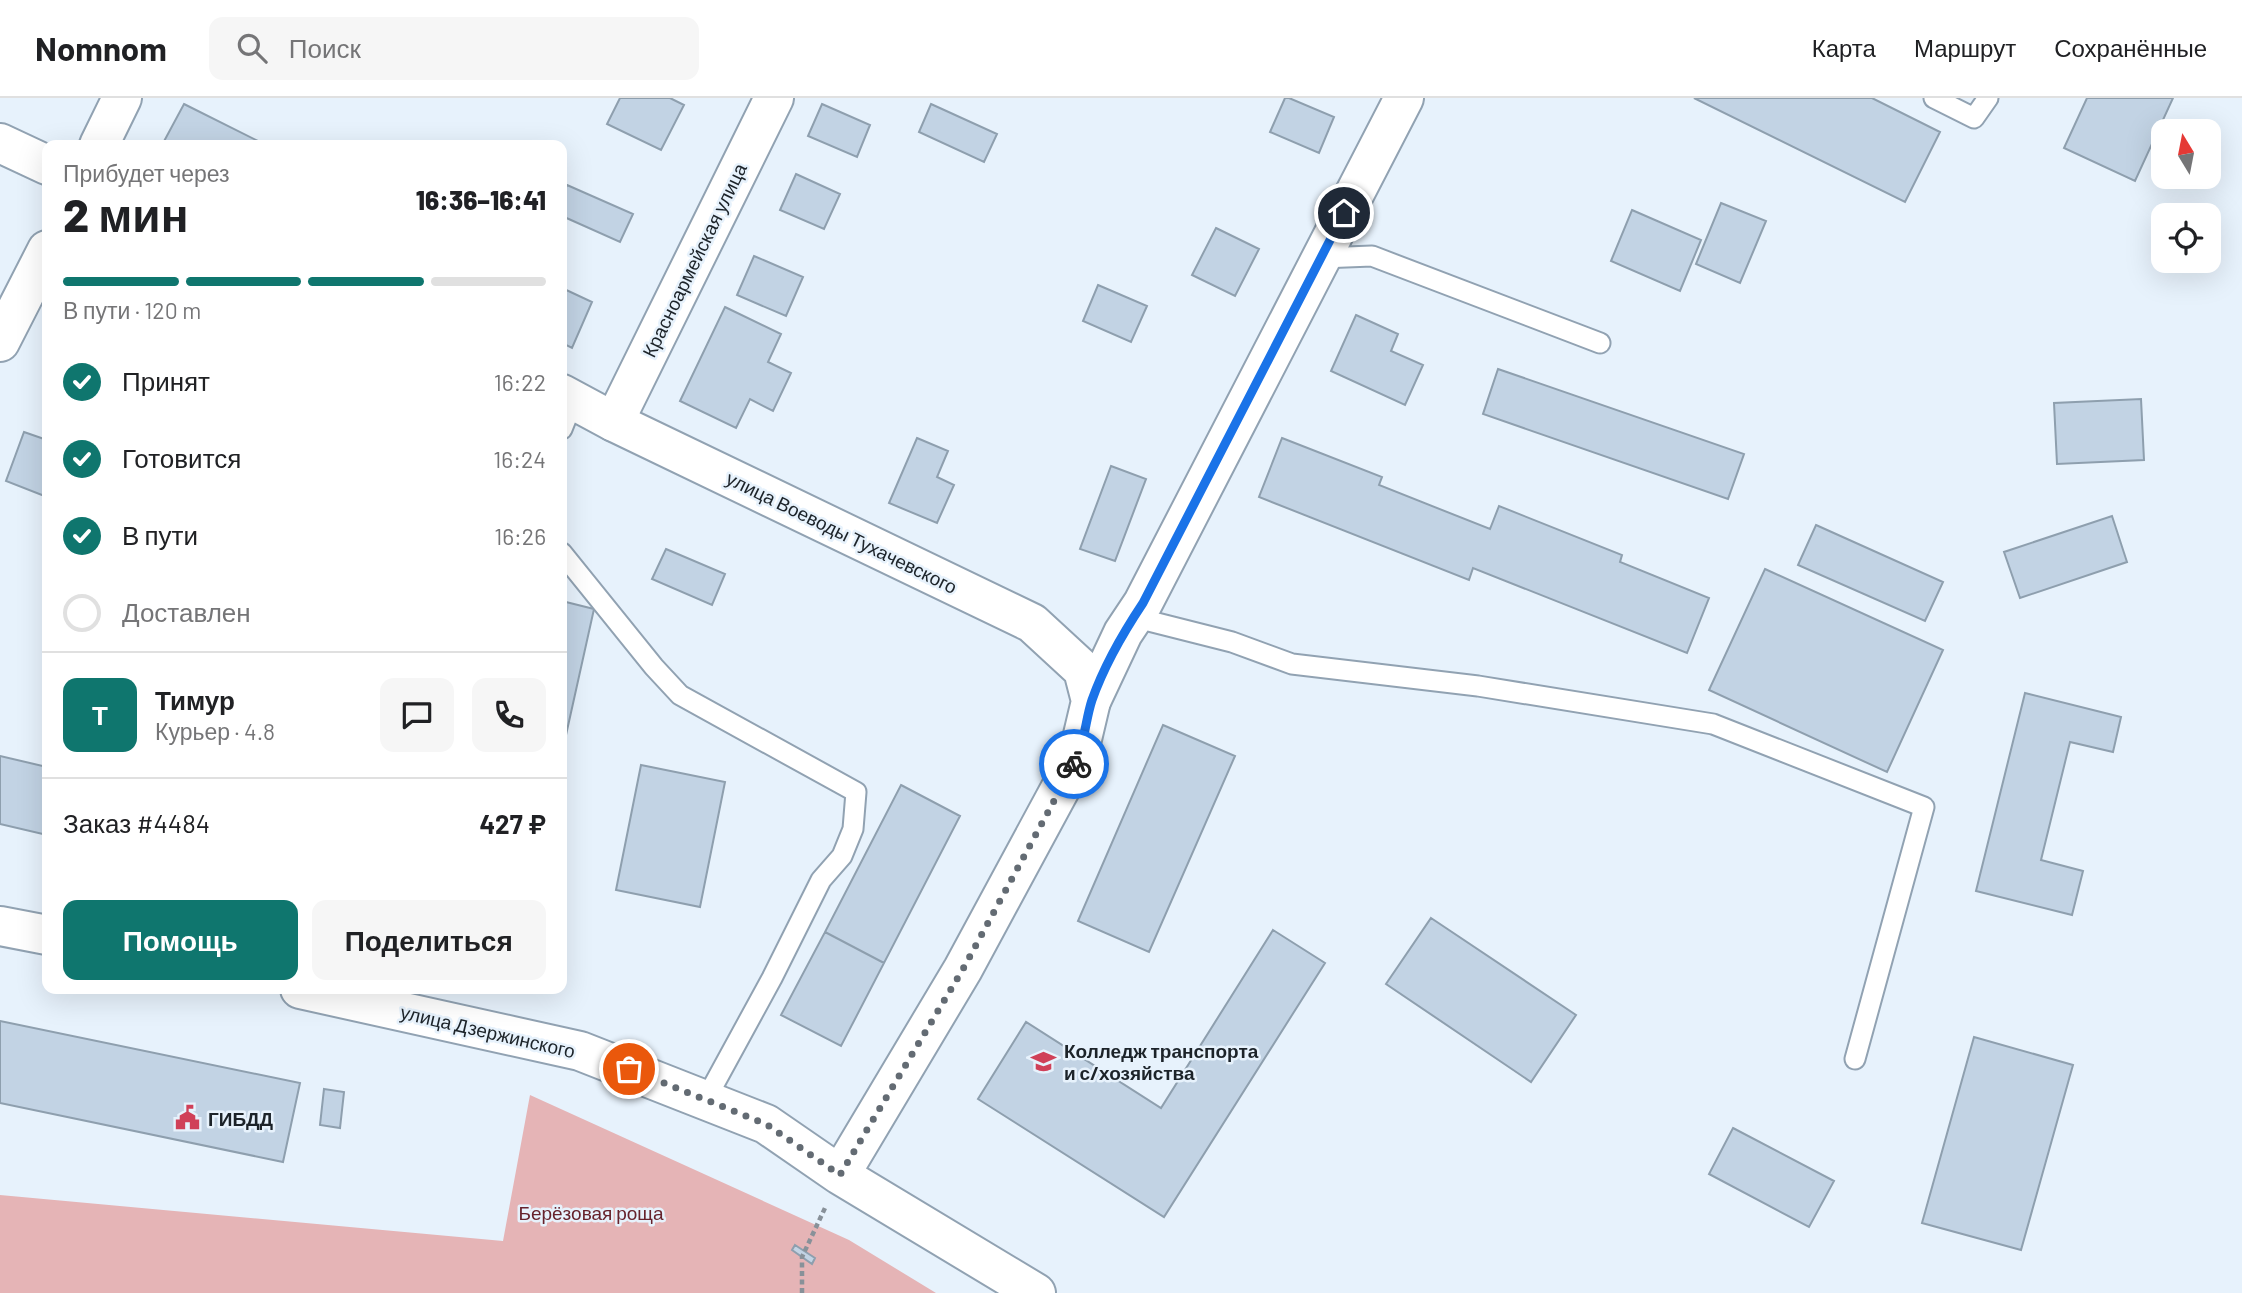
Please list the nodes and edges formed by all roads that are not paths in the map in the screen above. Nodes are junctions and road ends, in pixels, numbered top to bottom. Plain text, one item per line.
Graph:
1 (122, 98) edge
2 (774, 98) edge
3 (1404, 98) edge
4 (1934, 98) edge
5 (1988, 98) edge
6 (101, 140) edge
7 (0, 143) edge
8 (42, 163) edge
9 (1321, 258) junction
10 (42, 260) edge
11 (0, 342) edge
12 (1600, 343) dead end
13 (567, 407) edge
14 (614, 422) junction
15 (567, 559) edge
16 (1133, 617) junction
17 (1091, 702) junction
18 (0, 926) edge
19 (42, 934) edge
20 (323, 994) edge
21 (1855, 1059) dead end
22 (706, 1099) junction
23 (840, 1175) junction
24 (1036, 1293) edge

1 - 6 main road
2 - 14 main road, Красноармейская улица
3 - 9 main road
4 - 5 lane
7 - 8 main road
9 - 12 lane
9 - 16 main road
10 - 11 main road
13 - 14 main road, улица Воеводы Тухачевского
14 - 17 main road, улица Воеводы Тухачевского
15 - 22 lane
16 - 17 main road
16 - 21 lane
17 - 23 main road
18 - 19 main road
20 - 22 main road, улица Дзержинского
22 - 23 main road, улица Дзержинского
23 - 24 main road, улица Дзержинского

